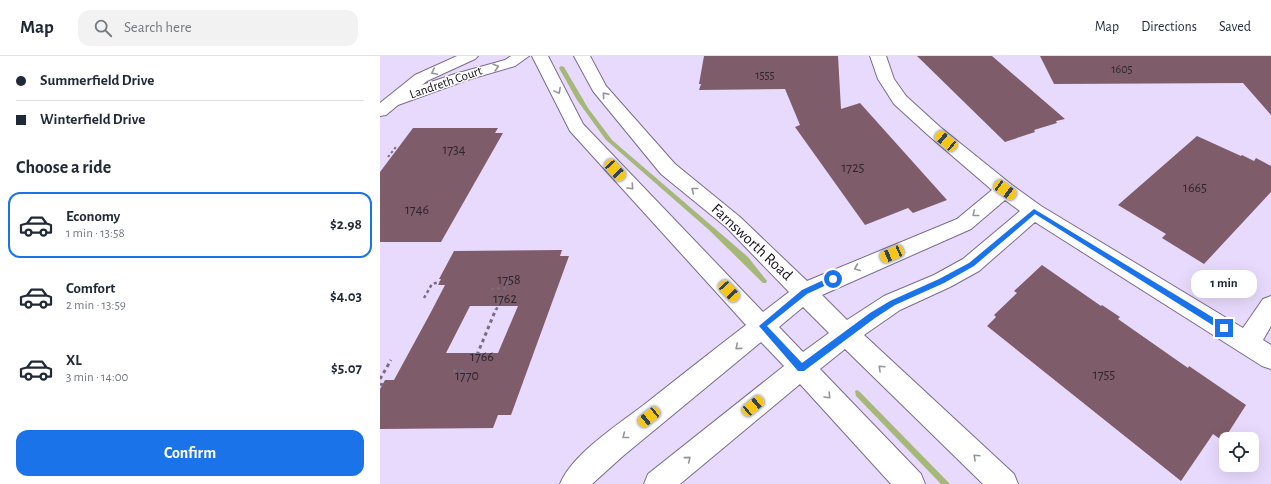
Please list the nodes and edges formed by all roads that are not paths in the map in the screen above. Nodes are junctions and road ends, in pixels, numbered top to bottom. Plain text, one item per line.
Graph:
1 (470, 56) edge
2 (520, 56) edge
3 (540, 56) edge
4 (582, 56) edge
5 (599, 56) edge
6 (878, 56) edge
7 (592, 76) junction
8 (386, 106) edge
9 (1005, 190) junction
10 (1034, 211) junction
11 (805, 292) junction
12 (1271, 306) edge
13 (762, 326) junction
14 (847, 335) junction
15 (1247, 343) junction
16 (1271, 358) edge
17 (801, 368) junction
18 (574, 484) edge
19 (658, 484) edge
20 (911, 484) edge
21 (1004, 484) edge

1 -> 8 street, Landreth Court
8 -> 2 street, Landreth Court
3 -> 13 street
4 - 7 street, Farnsworth Road
5 - 7 street
6 - 9 street
11 -> 7 street, Farnsworth Road
9 - 10 street
9 -> 11 street
10 - 14 street
10 - 15 street
11 - 13 street
11 - 14 street, Farnsworth Road
12 - 15 street
13 - 17 street
13 -> 18 street
14 - 17 street
21 -> 14 street, Farnsworth Road
15 - 16 street
19 -> 17 street
17 -> 20 street

